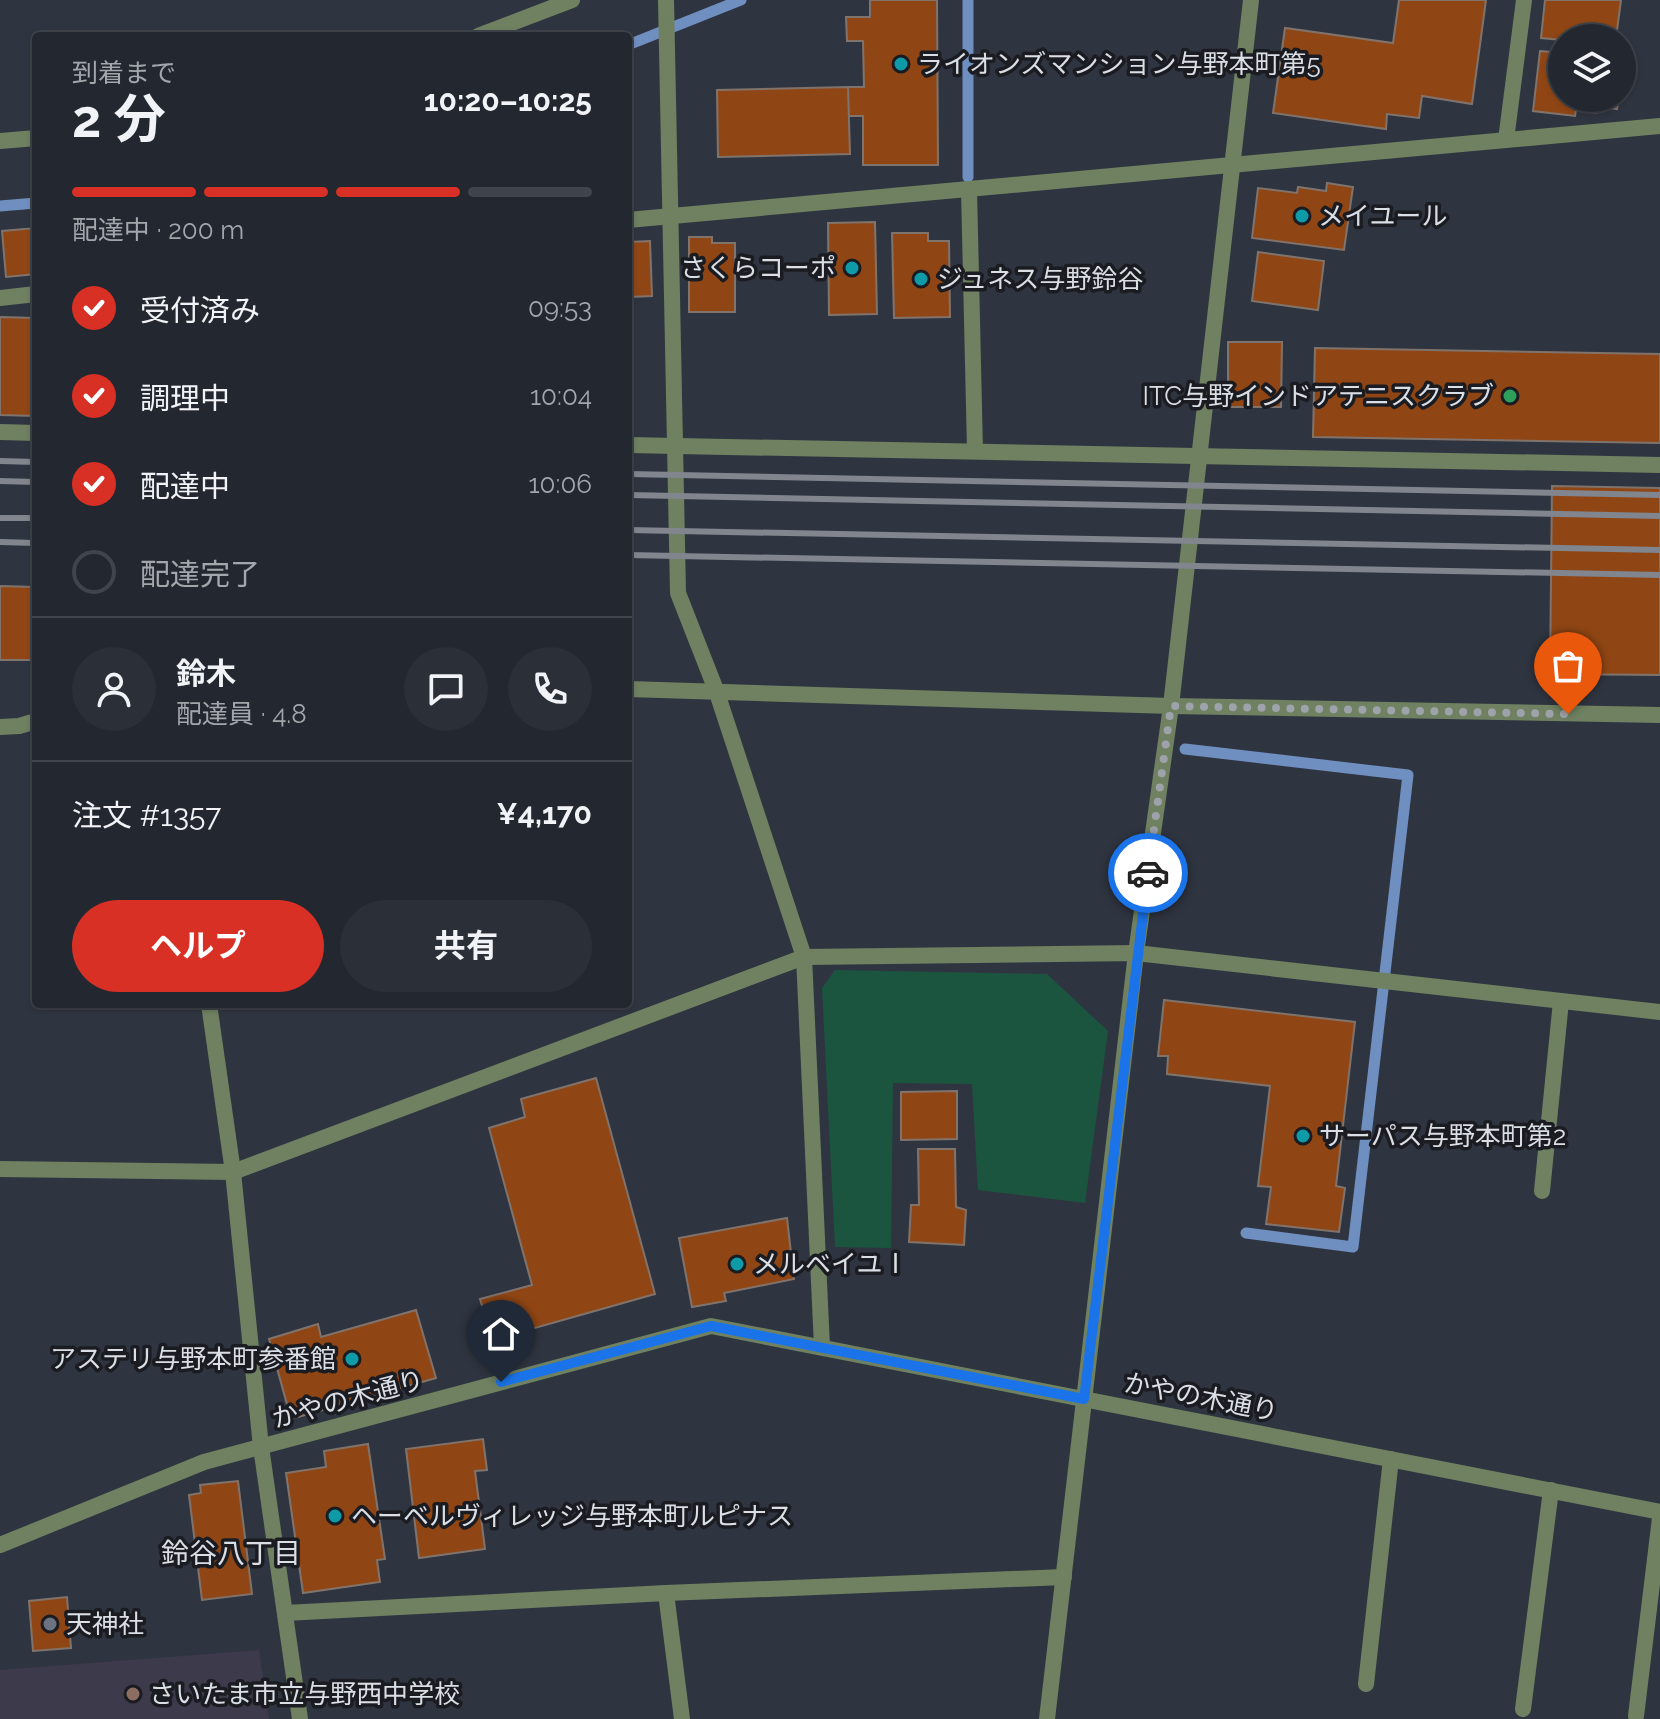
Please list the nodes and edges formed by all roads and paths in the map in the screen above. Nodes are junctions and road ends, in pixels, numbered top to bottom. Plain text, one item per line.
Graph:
1 (572, 0) edge
2 (1251, 0) edge
3 (1524, 0) edge
4 (667, 6) edge
5 (488, 32) edge
6 (1660, 126) edge
7 (32, 138) edge
8 (1506, 140) junction
9 (0, 141) edge
10 (1231, 167) junction
11 (969, 189) junction
12 (670, 215) junction
13 (632, 220) edge
14 (32, 294) edge
15 (0, 298) edge
16 (0, 432) edge
17 (32, 433) edge
18 (632, 445) edge
19 (675, 445) junction
20 (975, 451) junction
21 (1198, 455) junction
22 (1660, 465) edge
23 (632, 689) edge
24 (716, 690) junction
25 (1171, 706) junction
26 (1660, 715) edge
27 (32, 722) edge
28 (0, 727) edge
29 (1136, 953) junction
30 (804, 957) junction
31 (1561, 1001) junction
32 (210, 1008) edge
33 (1660, 1012) edge
34 (0, 1169) edge
35 (233, 1172) junction
36 (1542, 1191) dead end
37 (822, 1347) junction
38 (1084, 1399) junction
39 (261, 1447) junction
40 (1391, 1459) junction
41 (1551, 1490) junction
42 (1660, 1515) edge
43 (0, 1545) edge
44 (1064, 1577) junction
45 (666, 1593) junction
46 (285, 1613) junction
47 (1366, 1684) dead end
48 (1523, 1709) dead end
49 (1636, 1716) dead end
50 (300, 1719) edge
51 (682, 1719) edge
52 (1047, 1719) edge

1 - 5 street
2 - 10 street
3 - 8 street
4 - 12 street
6 - 8 street
7 - 9 street
8 - 10 street
10 - 11 street
10 - 21 street
11 - 12 street
11 - 20 street
12 - 13 street
12 - 19 street
14 - 15 street
16 - 17 street
18 - 19 street
19 - 20 street
19 - 24 street
20 - 21 street
21 - 22 street
21 - 25 street
23 - 24 street
24 - 25 street
24 - 30 street
25 - 26 street
25 - 29 street
27 - 28 street
29 - 30 street
29 - 31 street
29 - 38 street
30 - 35 street
30 - 37 street
31 - 33 street
31 - 36 street
32 - 35 street
34 - 35 street
35 - 39 street
37 - 38 street, かやの木通り
37 - 39 street, かやの木通り
38 - 40 street, かやの木通り
38 - 44 street
39 - 43 street, かやの木通り
39 - 46 street
40 - 41 street, かやの木通り
40 - 47 street
41 - 42 street, かやの木通り
41 - 48 street
42 - 49 street
44 - 45 street
44 - 52 street
45 - 46 street
45 - 51 street
46 - 50 street

